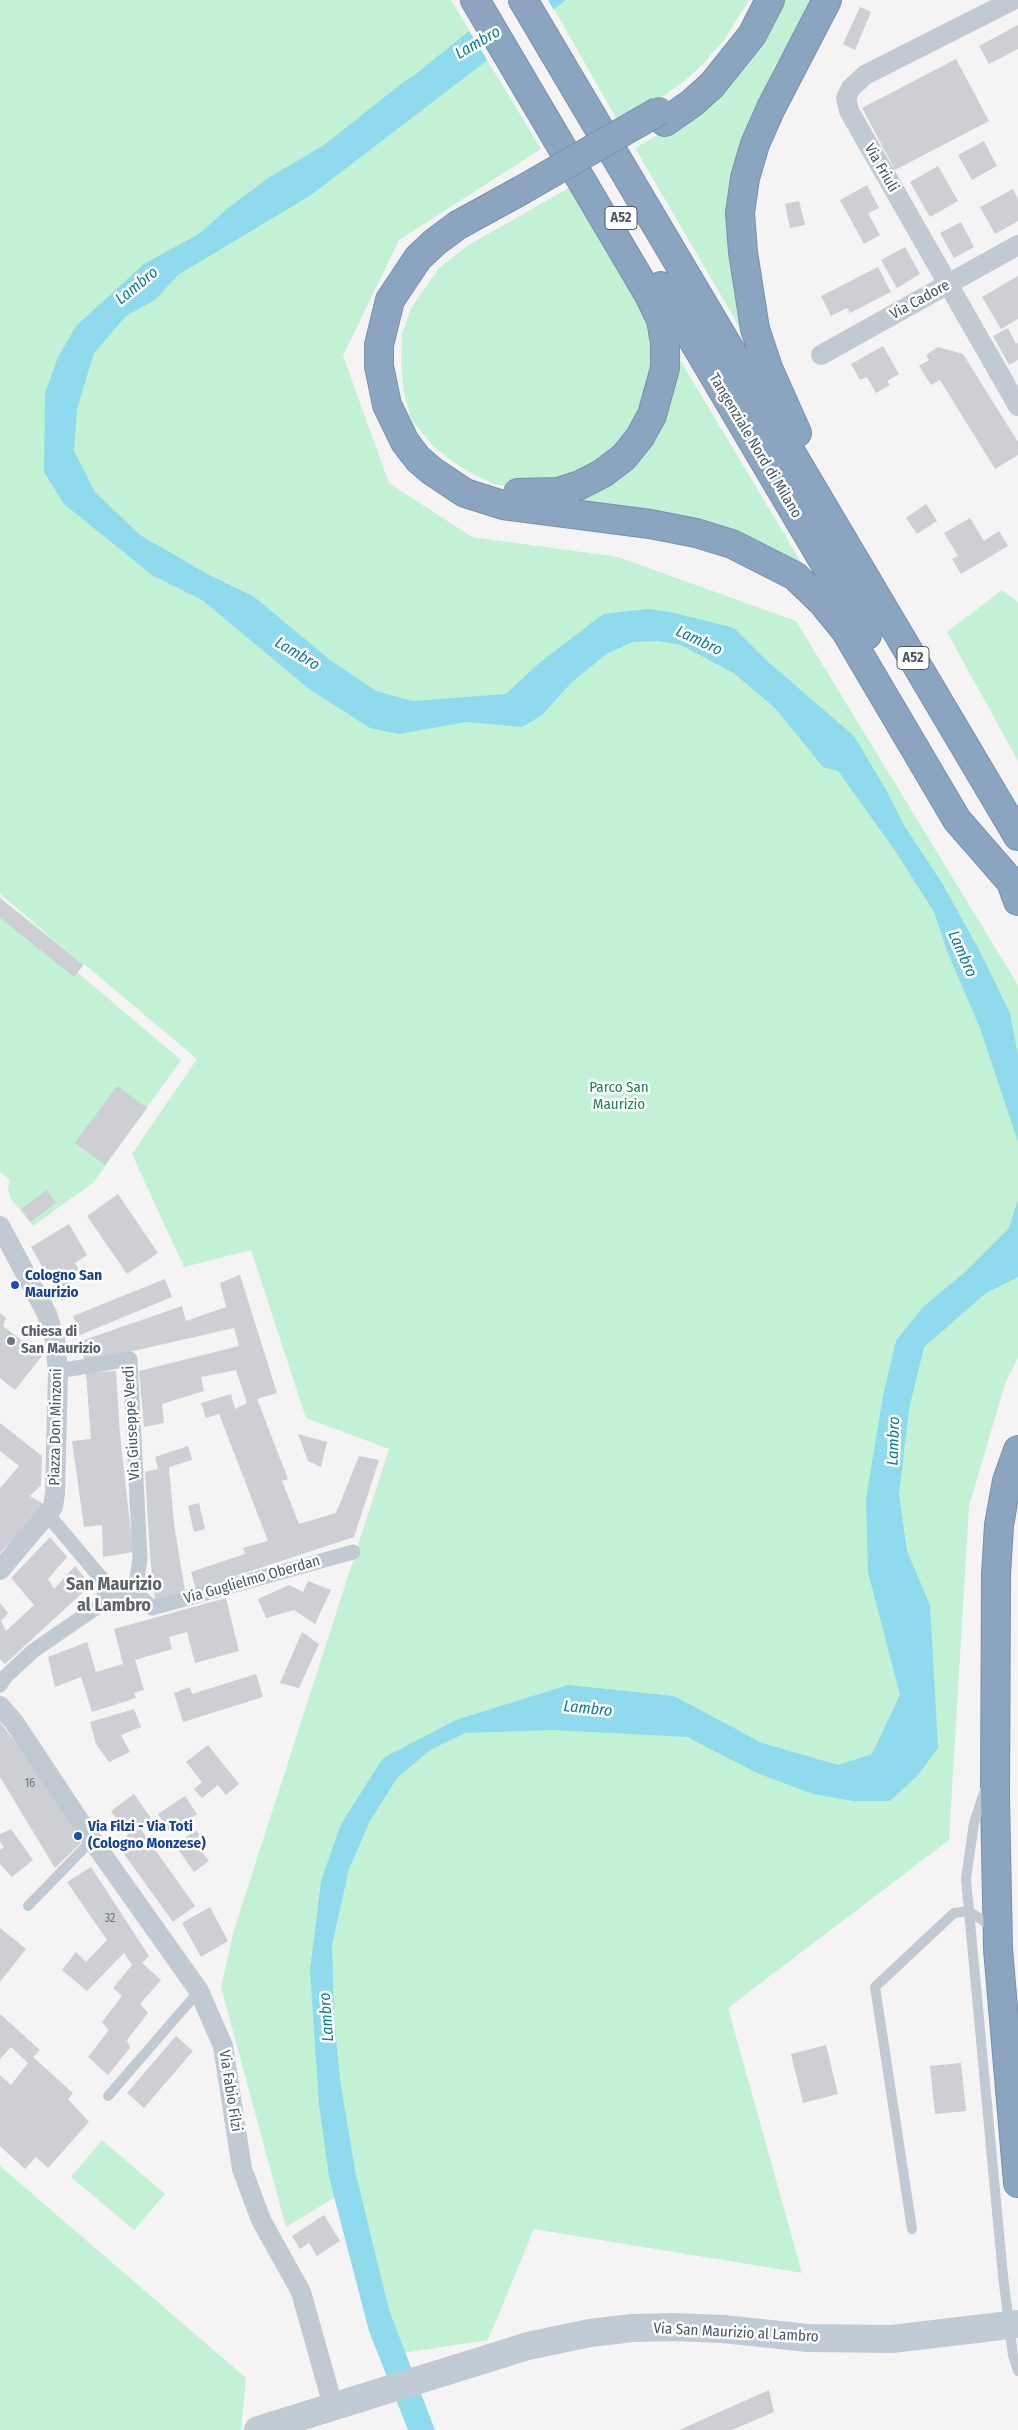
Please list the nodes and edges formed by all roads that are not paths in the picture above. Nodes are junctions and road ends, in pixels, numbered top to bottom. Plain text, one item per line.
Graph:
1 (523, 0) edge
2 (758, 0) edge
3 (770, 0) edge
4 (827, 0) edge
5 (1013, 0) edge
6 (482, 1) edge
7 (529, 56) junction
8 (662, 116) junction
9 (523, 196) junction
10 (1018, 245) edge
11 (948, 285) junction
12 (821, 354) dead end
13 (1018, 406) edge
14 (808, 480) junction
15 (1018, 836) edge
16 (1016, 892) edge
17 (0, 1226) edge
18 (58, 1371) junction
19 (1018, 1450) edge
20 (45, 1519) junction
21 (353, 1552) dead end
22 (0, 1570) edge
23 (136, 1591) junction
24 (106, 1604) junction
25 (0, 1685) edge
26 (0, 1706) edge
27 (995, 1761) junction
28 (92, 1840) junction
29 (28, 1906) dead end
30 (968, 1911) junction
31 (998, 1930) junction
32 (199, 1991) junction
33 (108, 2096) dead end
34 (1018, 2184) edge
35 (912, 2229) dead end
36 (1018, 2324) edge
37 (1018, 2371) edge
38 (333, 2406) junction
39 (258, 2430) edge

1 - 7 highway, Tangenziale Nord di Milano / A52
2 - 8 highway
3 - 8 highway
4 - 14 highway
5 - 11 street, Via Friuli
6 - 7 highway
7 - 9 highway
7 - 14 highway, Tangenziale Nord di Milano / A52
7 - 16 highway, Tangenziale Nord di Milano / A52
8 - 9 highway
9 - 16 highway
10 - 11 street, Via Cadore
11 - 12 street, Via Cadore
11 - 13 street, Via Friuli
14 - 15 highway, Tangenziale Nord di Milano / A52
17 - 18 street, Piazza Don Minzoni
18 - 20 street, Piazza Don Minzoni
18 - 23 street, Via Giuseppe Verdi
19 - 27 highway
20 - 22 street
20 - 24 street
21 - 23 street, Via Guglielmo Oberdan
23 - 24 street
24 - 25 street
26 - 28 street, Via Fabio Filzi
27 - 30 lane
27 - 31 highway
28 - 29 lane
28 - 32 street, Via Fabio Filzi
30 - 31 lane
30 - 35 lane
30 - 37 lane
31 - 34 highway
32 - 33 lane
32 - 38 street, Via Fabio Filzi
36 - 38 main road, Via San Maurizio al Lambro, bridge
38 - 39 main road, Via San Maurizio al Lambro

